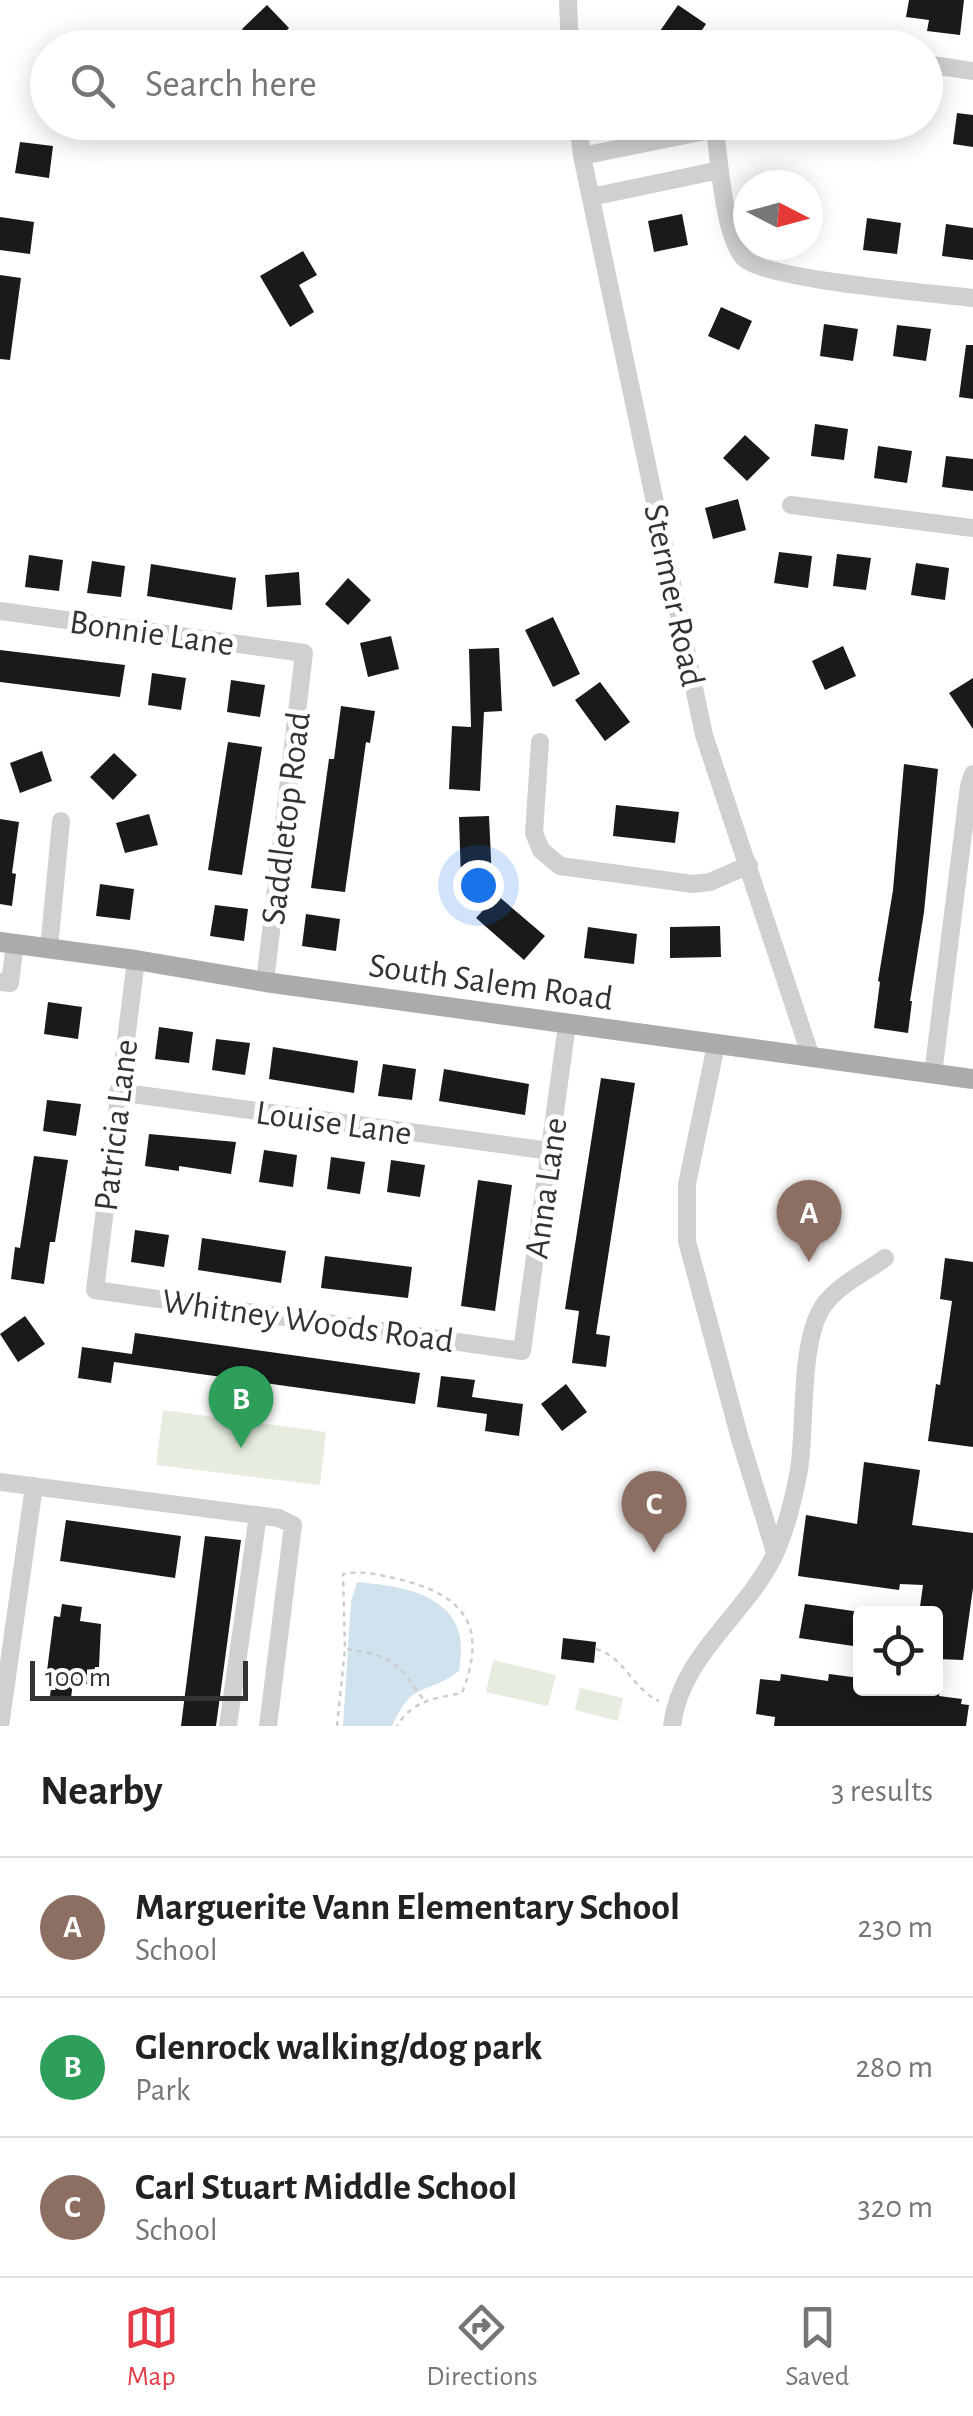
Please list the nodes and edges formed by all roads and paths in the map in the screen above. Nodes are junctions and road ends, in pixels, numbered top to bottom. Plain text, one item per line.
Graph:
1 (568, 0) edge
2 (569, 30) edge
3 (943, 67) edge
4 (973, 71) edge
5 (580, 140) edge
6 (653, 140) edge
7 (717, 140) edge
8 (582, 156) junction
9 (720, 170) junction
10 (591, 197) junction
11 (973, 298) edge
12 (791, 504) dead end
13 (973, 528) edge
14 (0, 612) edge
15 (304, 653) joint
16 (540, 742) dead end
17 (973, 774) edge
18 (61, 821) dead end
19 (749, 865) junction
20 (8, 943) edge
21 (48, 949) junction
22 (136, 960) junction
23 (0, 982) edge
24 (265, 982) junction
25 (568, 1025) junction
26 (716, 1045) junction
27 (811, 1057) junction
28 (933, 1074) junction
29 (973, 1079) edge
30 (118, 1092) junction
31 (550, 1151) junction
32 (885, 1258) dead end
33 (95, 1290) joint
34 (522, 1351) joint
35 (0, 1482) edge
36 (34, 1486) junction
37 (258, 1515) junction
38 (776, 1552) junction
39 (6, 1636) edge
40 (344, 1649) junction
41 (596, 1649) dead end
42 (424, 1700) junction
43 (666, 1702) dead end
44 (0, 1726) edge
45 (228, 1726) edge
46 (268, 1726) edge
47 (337, 1726) edge
48 (396, 1726) edge
49 (672, 1726) edge

1 - 2 street
3 - 4 street
5 - 8 street, Stermer Road
6 - 8 street
7 - 9 street
8 - 10 street, Stermer Road
9 - 10 street
9 - 11 street
10 - 19 street, Stermer Road
12 - 13 street
14 - 15 street, Bonnie Lane
15 - 24 street, Saddletop Road
16 - 19 street
17 - 28 street
18 - 21 street
19 - 27 street, Stermer Road
20 - 21 main road, South Salem Road
20 - 23 street
21 - 22 main road, South Salem Road
22 - 24 main road, South Salem Road
22 - 30 street, Patricia Lane
24 - 25 main road, South Salem Road
25 - 26 main road, South Salem Road
25 - 31 street, Anna Lane
26 - 27 main road, South Salem Road
26 - 38 street
27 - 28 main road, South Salem Road
28 - 29 main road, South Salem Road
30 - 31 street, Louise Lane
30 - 33 street, Patricia Lane
31 - 34 street, Anna Lane
32 - 38 street
33 - 34 street, Whitney Woods Road
35 - 36 street
36 - 37 street
36 - 39 street
37 - 45 street
37 - 46 street
38 - 49 street
39 - 44 street
40 - 42 path
40 - 42 path
40 - 47 path
41 - 43 path
42 - 48 path

